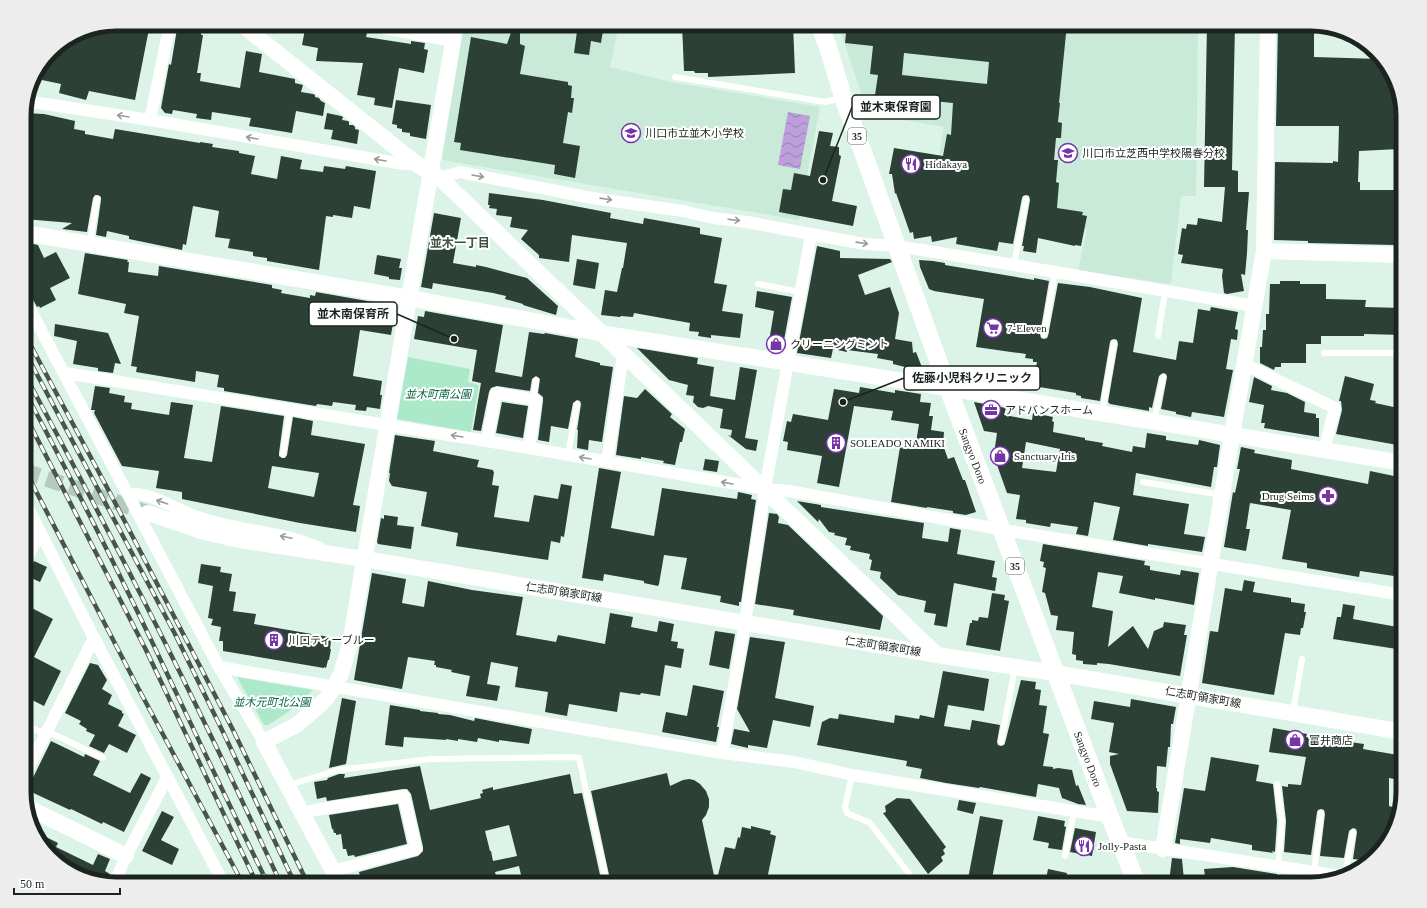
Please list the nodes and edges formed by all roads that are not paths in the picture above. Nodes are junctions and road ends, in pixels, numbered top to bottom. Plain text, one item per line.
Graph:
1 (169, 31) edge
2 (250, 31) edge
3 (399, 31) edge
4 (455, 31) edge
5 (822, 31) edge
6 (1268, 31) edge
7 (453, 41) junction
8 (675, 77) dead end
9 (843, 97) junction
10 (32, 103) edge
11 (150, 120) junction
12 (430, 172) junction
13 (97, 199) dead end
14 (1026, 199) dead end
15 (31, 233) edge
16 (811, 235) junction
17 (90, 244) junction
18 (897, 246) junction
19 (1264, 251) junction
20 (1396, 255) edge
21 (1014, 265) junction
22 (1055, 272) junction
23 (758, 284) dead end
24 (801, 292) junction
25 (1165, 292) junction
26 (409, 298) junction
27 (1254, 306) junction
28 (31, 311) edge
29 (600, 333) junction
30 (1044, 334) dead end
31 (1158, 336) dead end
32 (1114, 343) dead end
33 (1324, 352) dead end
34 (1396, 353) edge
35 (624, 355) junction
36 (789, 363) junction
37 (1244, 364) junction
38 (64, 372) junction
39 (1163, 376) dead end
40 (536, 380) dead end
41 (948, 388) junction
42 (533, 399) junction
43 (577, 404) dead end
44 (290, 409) junction
45 (1102, 414) junction
46 (1154, 422) junction
47 (387, 424) junction
48 (1232, 435) junction
49 (487, 441) junction
50 (529, 448) junction
51 (1324, 450) junction
52 (283, 454) dead end
53 (568, 455) junction
54 (607, 462) junction
55 (1396, 462) edge
56 (1143, 482) dead end
57 (765, 489) junction
58 (128, 494) junction
59 (1222, 495) junction
60 (148, 513) tunnel mouth
61 (31, 514) edge
62 (1001, 529) junction
63 (40, 532) junction
64 (31, 551) edge
65 (336, 555) junction
66 (364, 559) junction
67 (1211, 565) junction
68 (1396, 594) edge
69 (745, 623) junction
70 (94, 638) junction
71 (937, 655) junction
72 (1302, 659) dead end
73 (1015, 666) junction
74 (219, 668) junction
75 (1055, 673) junction
76 (334, 687) junction
77 (1189, 695) junction
78 (1293, 713) junction
79 (31, 727) edge
80 (1396, 731) edge
81 (46, 733) junction
82 (264, 742) junction
83 (1001, 742) dead end
84 (722, 753) junction
85 (102, 758) dead end
86 (31, 763) edge
87 (852, 775) junction
88 (168, 778) junction
89 (1277, 784) dead end
90 (287, 786) junction
91 (33, 810) edge
92 (1074, 811) junction
93 (302, 813) junction
94 (1321, 813) dead end
95 (1110, 817) junction
96 (1353, 832) dead end
97 (1120, 842) junction
98 (1163, 849) junction
99 (126, 856) junction
100 (1065, 856) dead end
101 (1278, 867) junction
102 (1346, 870) edge
103 (1314, 872) junction
104 (1330, 874) edge
105 (117, 877) edge
106 (220, 877) edge
107 (336, 877) edge
108 (605, 877) edge
109 (912, 877) edge
110 (1134, 877) edge

1 - 11 street
2 - 12 street
3 - 7 street
4 - 7 street
5 - 9 main road, Sangyo Doro / 35
6 - 19 street
7 - 12 street
8 - 9 lane
9 - 18 main road, Sangyo Doro / 35
11 -> 10 street
12 -> 11 street
12 -> 16 street
12 - 26 street
12 - 29 street
13 - 17 lane
14 - 21 lane
15 - 17 street
16 -> 18 street
16 - 24 street
17 - 26 street
18 - 21 street
18 - 41 main road, Sangyo Doro / 35
19 - 20 street
19 - 27 street
21 - 22 street
22 - 25 street
22 - 30 lane
23 - 24 lane
24 - 36 street
25 - 27 street
25 - 31 lane
26 - 29 street
26 - 47 street
27 - 37 street
28 - 38 street
29 - 35 street
29 - 36 street
32 - 45 lane
33 - 34 lane
35 - 54 street
35 - 57 street
36 - 41 street
36 - 57 street
37 - 48 street
37 - 51 street
38 - 44 street
38 - 58 street
39 - 46 lane
40 - 42 lane
41 - 45 street
41 - 62 main road, Sangyo Doro / 35
42 - 49 street
42 - 50 street
43 - 53 lane
44 - 47 street
44 - 52 lane
45 - 46 street
46 - 48 street
49 -> 47 street
47 - 66 street
48 - 51 street
48 - 59 street
49 - 50 street
50 - 53 street
51 - 55 street
54 -> 53 street
57 -> 54 street
56 - 59 lane
57 - 62 street
57 - 69 street
57 - 71 street
65 -> 58 street
58 - 74 street
59 - 67 street
60 - 65 street, 仁志町領家町線
61 - 63 street
62 - 67 street
62 - 75 main road, Sangyo Doro / 35
63 - 64 street
63 - 70 street
65 - 66 street, 仁志町領家町線
66 - 69 street, 仁志町領家町線
66 - 76 street
67 - 68 street
67 - 77 street
69 - 71 street, 仁志町領家町線
69 - 84 street
70 - 81 street
70 - 88 street
71 - 73 street, 仁志町領家町線
72 - 78 lane
73 - 75 street, 仁志町領家町線
73 - 83 lane
74 - 76 street
74 - 82 street
75 - 77 street, 仁志町領家町線
75 - 95 main road, Sangyo Doro / 35
76 - 82 street
76 - 84 street
77 - 78 street, 仁志町領家町線
77 - 98 street
78 - 80 street, 仁志町領家町線
79 - 81 lane
81 - 85 lane
81 - 86 street
82 - 90 street
84 - 87 street
87 - 92 street
87 - 109 lane
88 - 99 street
88 - 106 street
89 - 101 lane
90 - 93 street
90 - 108 lane
91 - 99 street
92 - 95 street
92 - 100 lane
93 - 107 street
93 - 107 street
94 - 103 lane
95 - 97 main road, Sangyo Doro / 35
96 - 102 lane
97 - 98 street
97 - 110 main road, Sangyo Doro / 35
98 - 101 street
99 - 105 street
101 - 103 street
103 - 104 street

